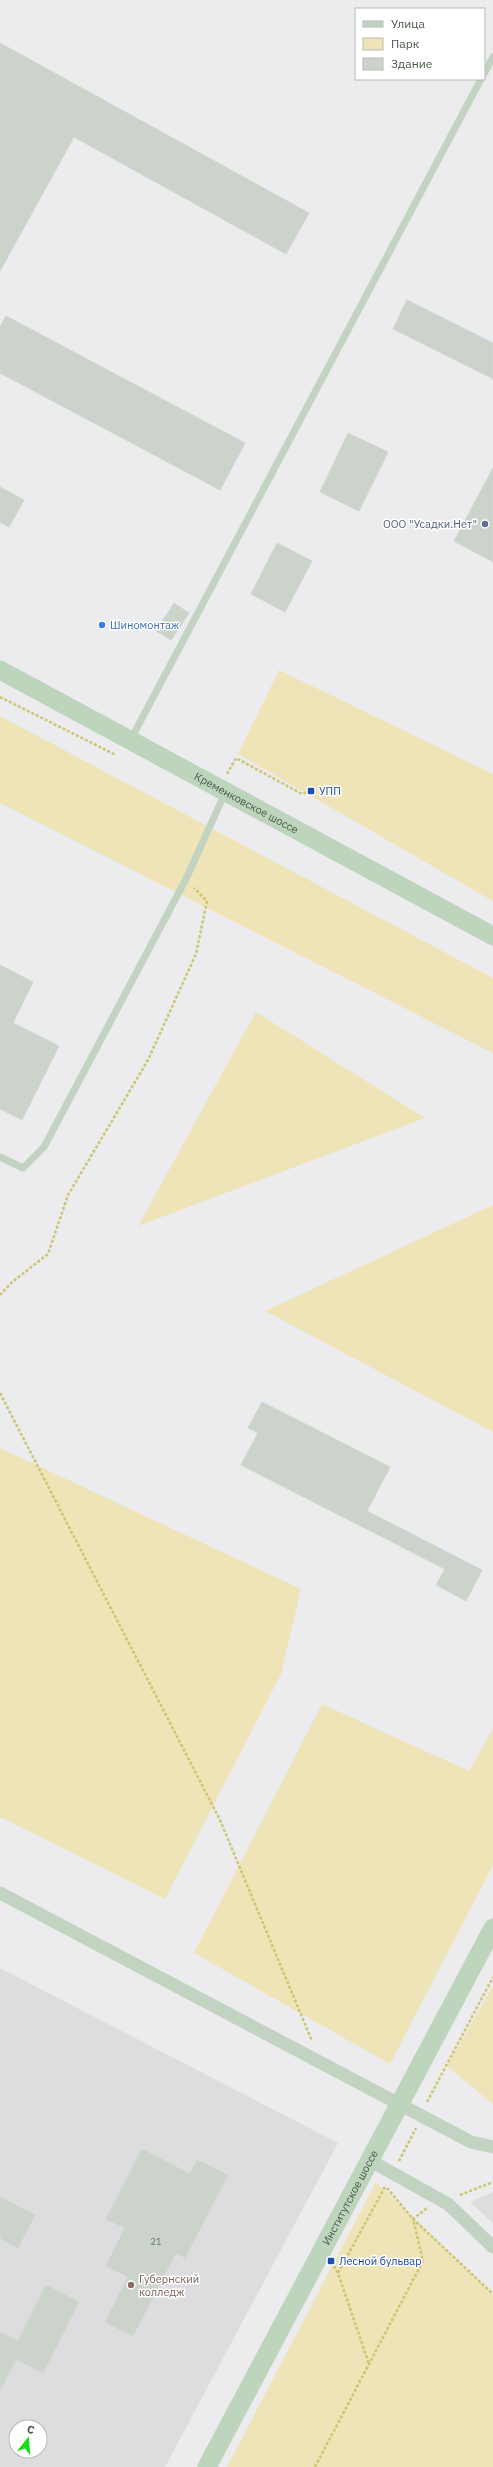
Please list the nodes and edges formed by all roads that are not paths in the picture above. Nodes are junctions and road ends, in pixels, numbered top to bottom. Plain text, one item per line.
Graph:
1 (493, 57) edge
2 (485, 72) edge
3 (480, 80) edge
4 (0, 670) edge
5 (131, 740) junction
6 (222, 789) junction
7 (493, 936) edge
8 (0, 1157) edge
9 (0, 1893) edge
10 (493, 1928) edge
11 (400, 2103) junction
12 (493, 2147) edge
13 (369, 2160) junction
14 (493, 2247) edge
15 (207, 2467) edge

1 - 2 lane
3 - 5 lane
4 - 5 street, Кременковское шоссе
5 - 6 street, Кременковское шоссе
6 - 7 street, Кременковское шоссе
6 - 8 lane
9 - 11 street
10 - 11 street, Институтское шоссе
11 - 12 street
11 - 13 street, Институтское шоссе
13 - 14 street
13 - 15 street, Институтское шоссе

